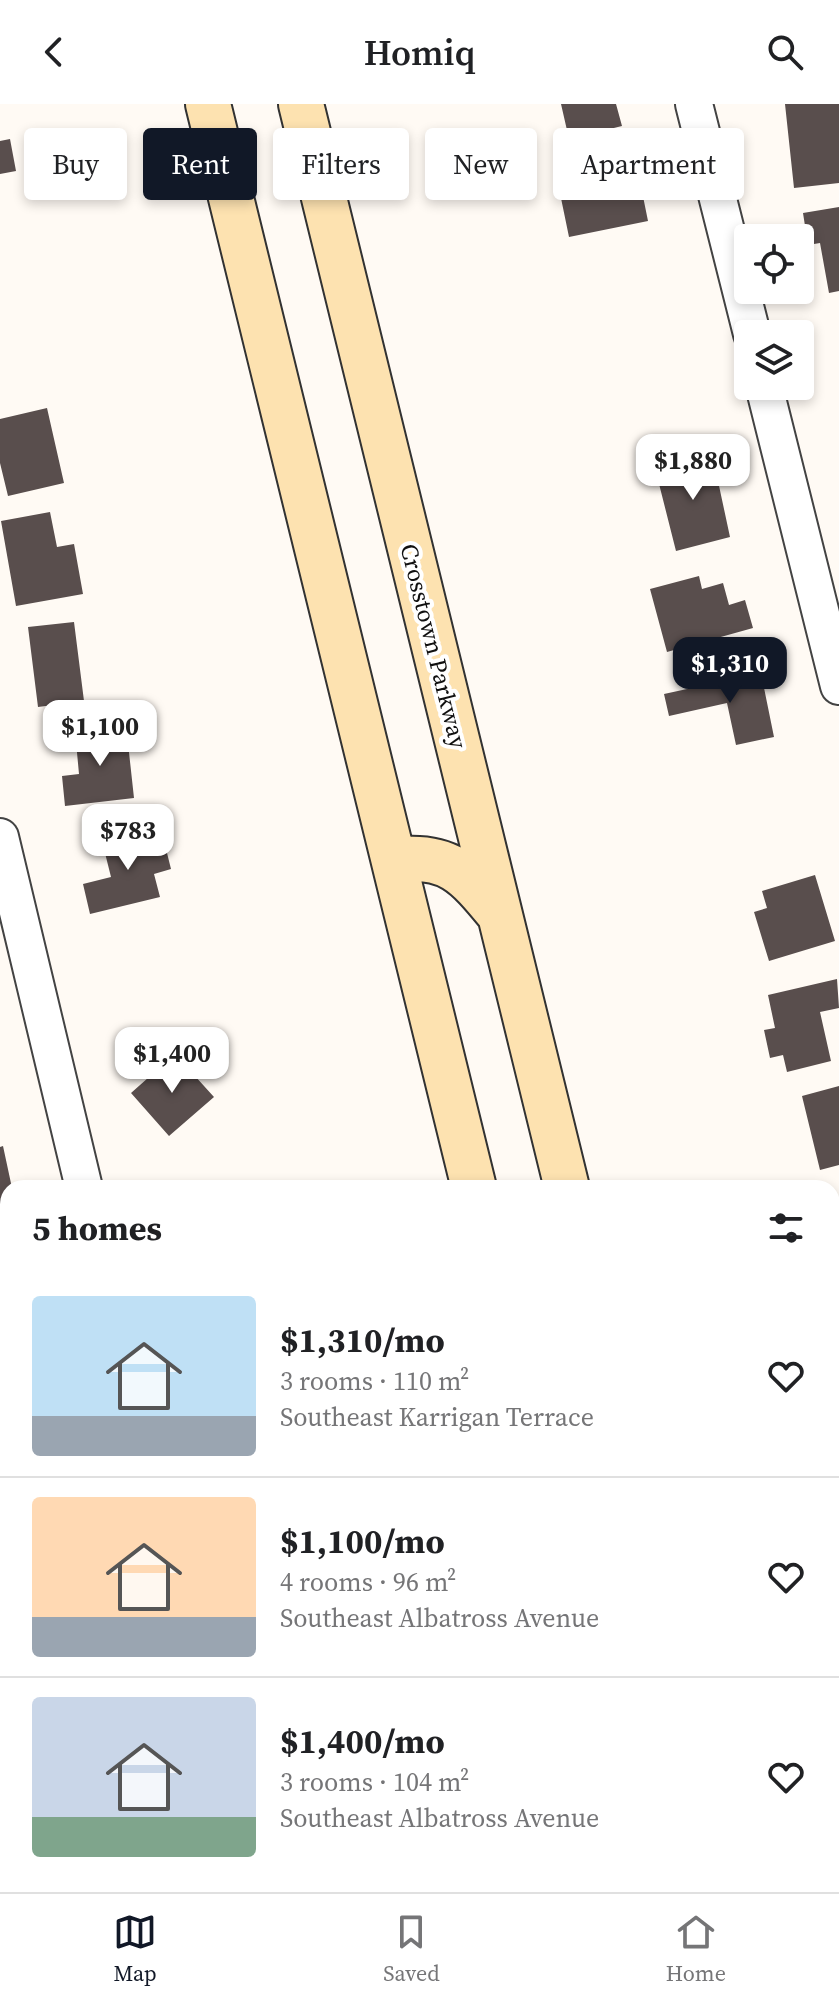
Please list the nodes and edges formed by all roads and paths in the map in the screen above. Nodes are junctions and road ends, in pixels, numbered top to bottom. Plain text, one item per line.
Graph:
1 (208, 104) edge
2 (301, 104) edge
3 (694, 104) edge
4 (748, 320) edge
5 (768, 400) edge
6 (839, 686) edge
7 (0, 837) edge
8 (394, 860) junction
9 (500, 916) junction
10 (82, 1180) edge
11 (472, 1180) edge
12 (565, 1180) edge

1 - 8 main road
2 - 9 main road, Crosstown Parkway
3 - 4 street
5 - 6 street
7 - 10 street
8 - 9 main road
8 - 11 main road
9 - 12 main road, Crosstown Parkway

